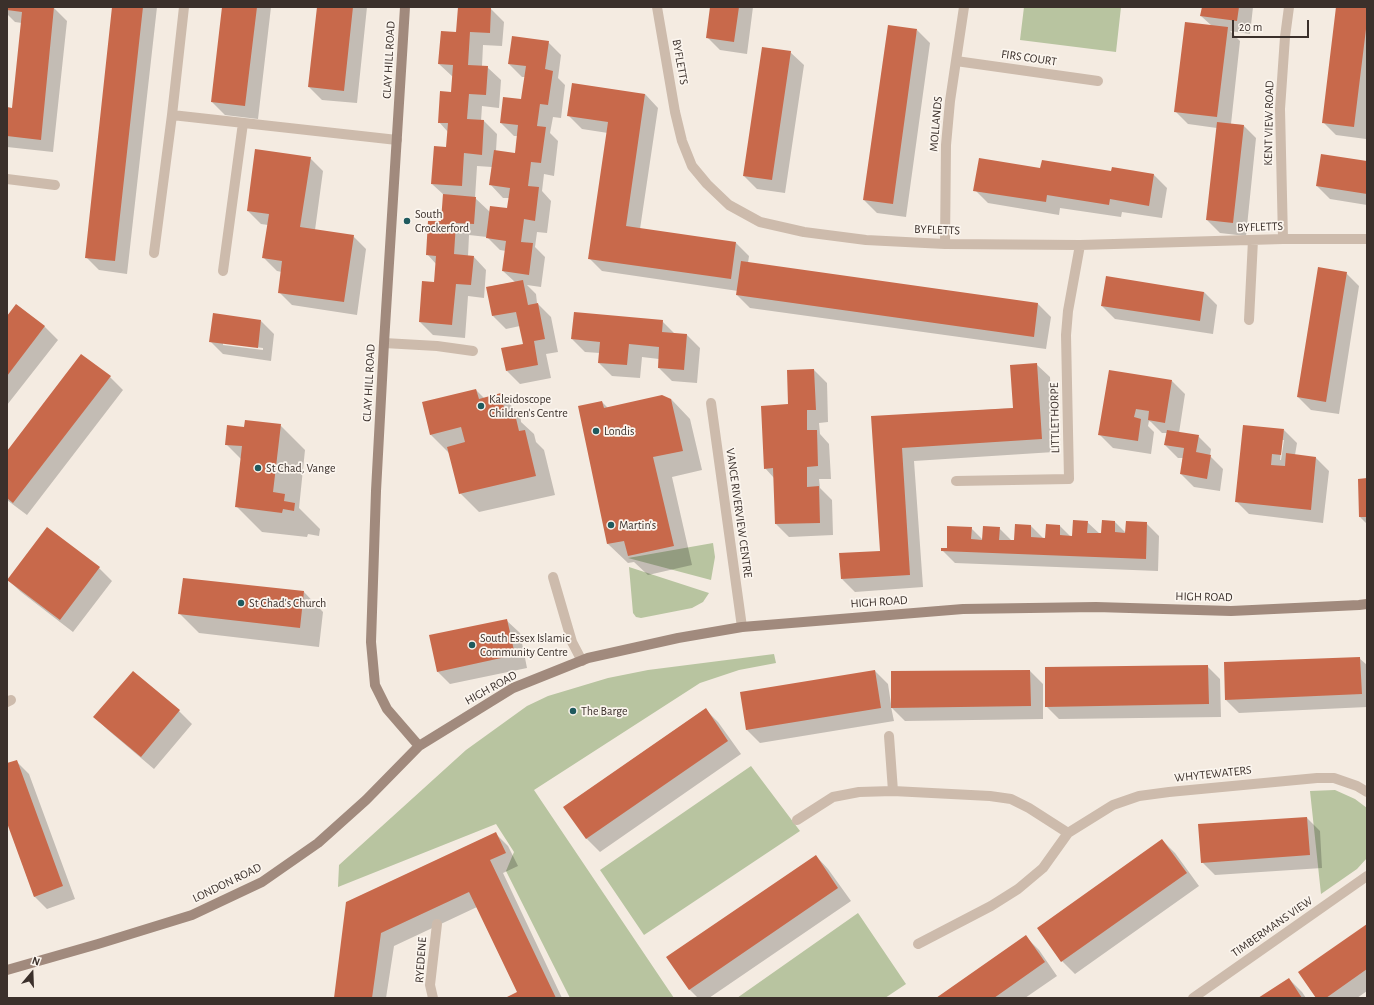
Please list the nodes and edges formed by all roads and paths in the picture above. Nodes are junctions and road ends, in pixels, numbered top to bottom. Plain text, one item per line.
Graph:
1 (184, 7) edge
2 (405, 7) edge
3 (657, 7) edge
4 (964, 7) edge
5 (1289, 7) edge
6 (956, 60) junction
7 (1098, 81) dead end
8 (172, 115) junction
9 (243, 123) junction
10 (397, 140) junction
11 (7, 179) edge
12 (55, 185) dead end
13 (1367, 238) edge
14 (1283, 239) junction
15 (1253, 240) junction
16 (945, 244) junction
17 (1080, 245) junction
18 (154, 253) dead end
19 (223, 271) dead end
20 (1249, 320) dead end
21 (384, 343) junction
22 (473, 351) dead end
23 (711, 403) dead end
24 (956, 481) dead end
25 (553, 578) dead end
26 (1367, 604) edge
27 (742, 627) junction
28 (582, 661) junction
29 (889, 736) dead end
30 (419, 746) junction
31 (893, 791) junction
32 (1367, 792) edge
33 (797, 820) dead end
34 (1068, 833) junction
35 (1367, 876) edge
36 (437, 924) dead end
37 (918, 944) dead end
38 (7, 970) edge
39 (433, 998) edge
40 (1193, 998) edge

1 - 8 street
2 - 10 main road, CLAY HILL ROAD
3 - 16 street, BYFLETTS
4 - 6 street, MOLLANDS
5 - 14 street, KENT VIEW ROAD
6 - 7 street, FIRS COURT
6 - 16 street, MOLLANDS
8 - 9 street
8 - 18 street
9 - 10 street
9 - 19 street
10 - 21 main road, CLAY HILL ROAD
11 - 12 street
13 - 14 street, BYFLETTS
14 - 15 street, BYFLETTS
15 - 17 street, BYFLETTS
15 - 20 street
16 - 17 street, BYFLETTS
17 - 24 street, LITTLETHORPE
21 - 22 street
21 - 30 main road, CLAY HILL ROAD
23 - 27 street, VANCE RIVERVIEW CENTRE
25 - 28 street
26 - 27 main road, HIGH ROAD
27 - 28 main road, HIGH ROAD
28 - 30 main road, HIGH ROAD
29 - 31 street
30 - 38 main road, LONDON ROAD
31 - 33 street
31 - 34 street
32 - 34 street, WHYTEWATERS
34 - 37 street, WHYTEWATERS
35 - 40 street, TIMBERMANS VIEW
36 - 39 street, RYEDENE

